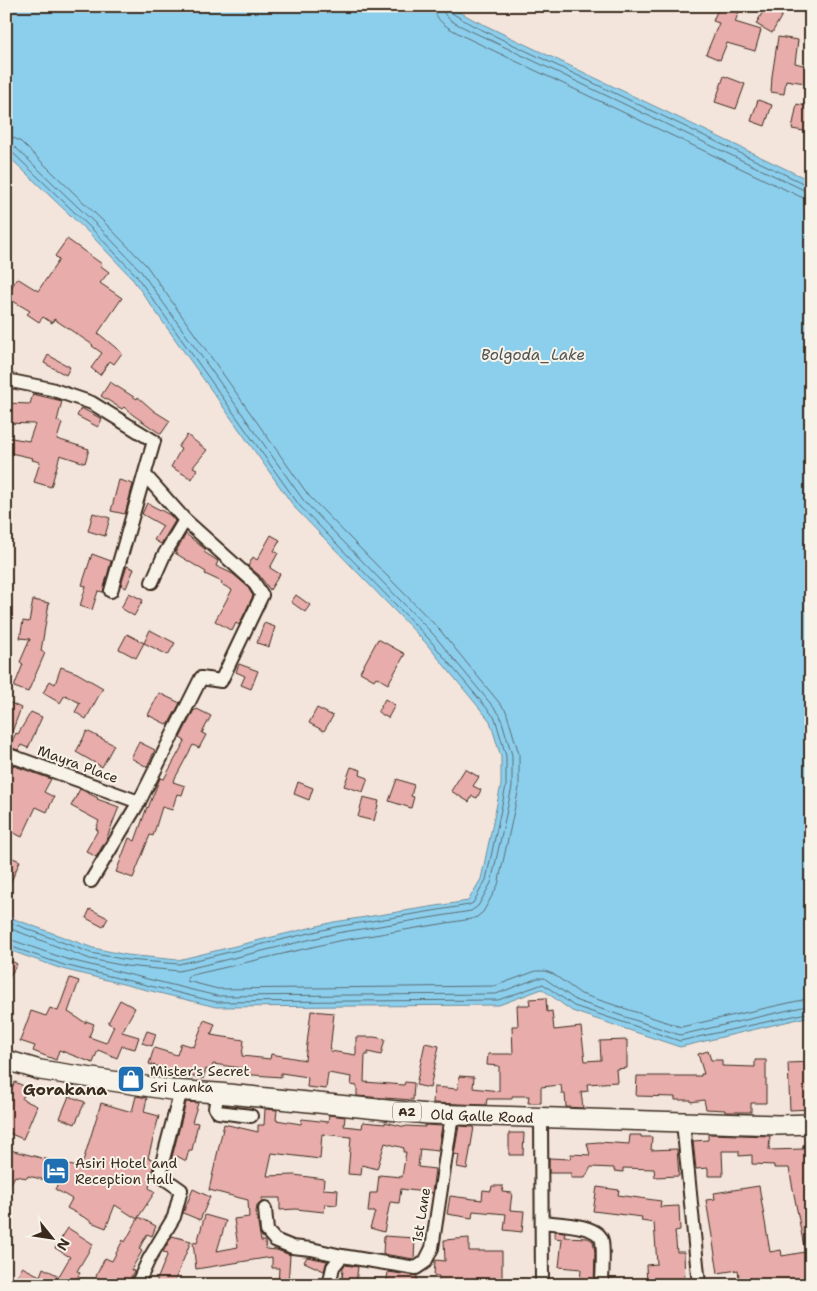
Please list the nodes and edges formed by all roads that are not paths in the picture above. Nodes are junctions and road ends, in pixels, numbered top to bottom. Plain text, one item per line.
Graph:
1 (6, 380) edge
2 (145, 475) junction
3 (185, 520) junction
4 (152, 582) dead end
5 (111, 591) dead end
6 (6, 754) edge
7 (139, 802) junction
8 (91, 881) dead end
9 (6, 1060) edge
10 (181, 1090) junction
11 (218, 1092) junction
12 (452, 1115) junction
13 (252, 1116) dead end
14 (541, 1118) junction
15 (683, 1122) junction
16 (811, 1124) edge
17 (265, 1209) dead end
18 (542, 1222) junction
19 (342, 1256) junction
20 (542, 1283) dead end
21 (137, 1285) edge
22 (329, 1285) edge
23 (602, 1285) edge
24 (699, 1285) edge

1 - 2 street
2 - 3 street
2 - 5 street
3 - 4 street
3 - 7 street
6 - 7 street, Mayra Place
7 - 8 street
9 - 10 highway, Old Galle Road / A2
10 - 11 highway, Old Galle Road / A2
10 - 21 street
11 - 12 highway, Old Galle Road / A2
11 - 13 street
12 - 14 highway, Old Galle Road / A2
12 - 19 street, 1st Lane
14 - 15 highway, Old Galle Road / A2
14 - 18 street
15 - 16 highway, Old Galle Road / A2
15 - 24 street
17 - 19 street, 1st Lane
18 - 20 street
18 - 23 street
19 - 22 street

